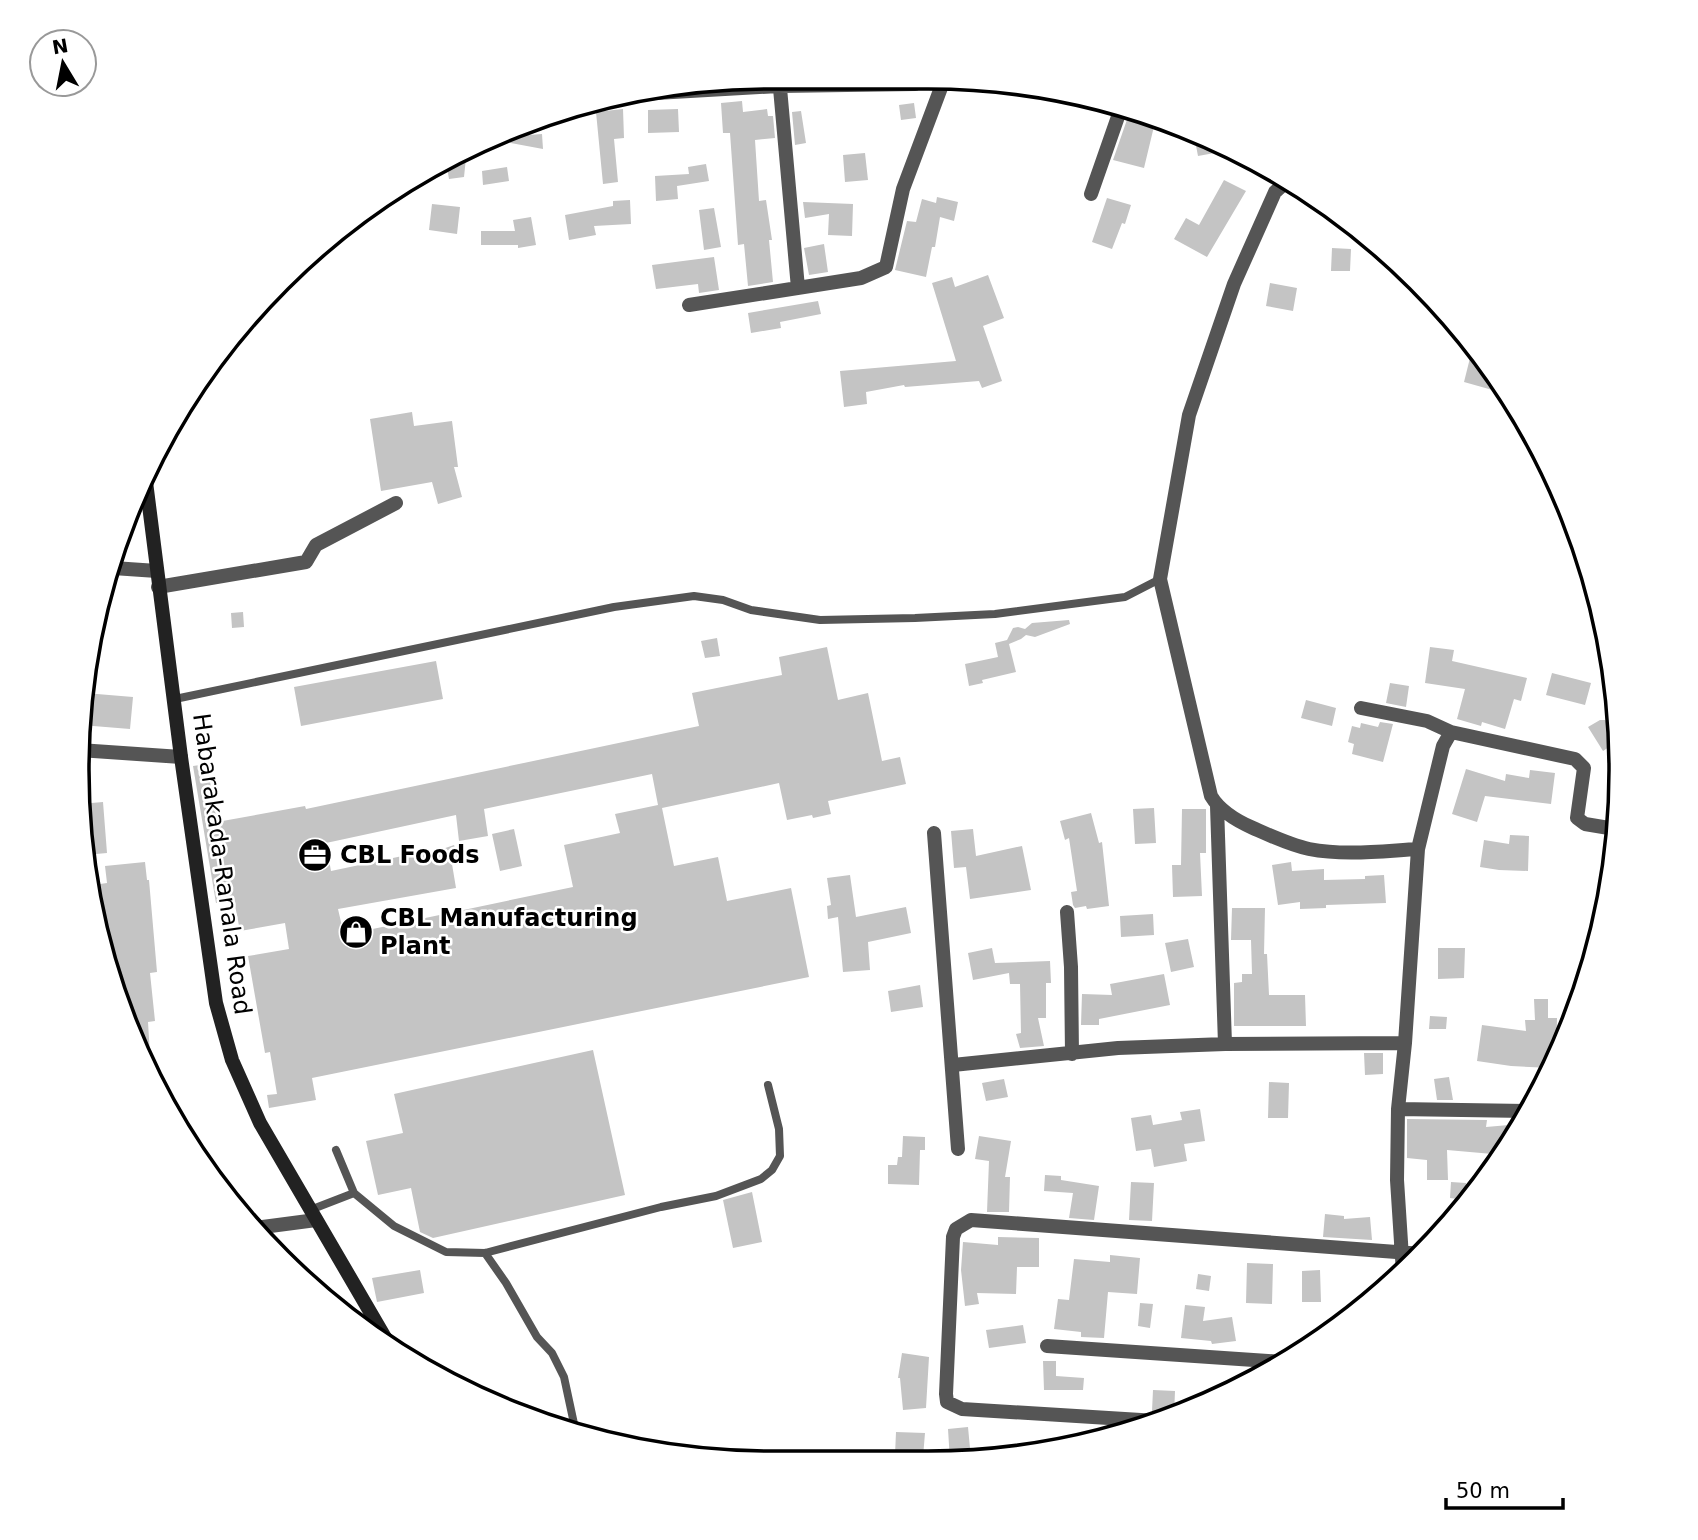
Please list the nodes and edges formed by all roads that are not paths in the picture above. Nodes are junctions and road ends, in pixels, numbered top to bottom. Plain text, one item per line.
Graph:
1 (780, 89) edge
2 (940, 90) edge
3 (1118, 116) edge
4 (1280, 188) edge
5 (1091, 194) dead end
6 (798, 288) junction
7 (689, 305) dead end
8 (148, 494) edge
9 (396, 502) dead end
10 (120, 568) edge
11 (157, 571) junction
12 (1160, 579) junction
13 (159, 587) junction
14 (175, 699) junction
15 (1361, 708) dead end
16 (1451, 732) junction
17 (90, 751) edge
18 (181, 757) junction
19 (1217, 806) junction
20 (1606, 827) edge
21 (934, 833) dead end
22 (1418, 849) junction
23 (1067, 912) dead end
24 (1225, 1044) junction
25 (1405, 1044) junction
26 (1072, 1054) junction
27 (953, 1065) junction
28 (768, 1085) dead end
29 (1398, 1109) junction
30 (1517, 1111) edge
31 (958, 1149) dead end
32 (336, 1150) dead end
33 (354, 1193) junction
34 (313, 1215) junction
35 (265, 1226) edge
36 (485, 1253) junction
37 (1401, 1253) junction
38 (1407, 1253) edge
39 (1402, 1258) edge
40 (376, 1325) edge
41 (1047, 1346) dead end
42 (1266, 1361) edge
43 (1132, 1419) edge
44 (574, 1422) edge

1 - 6 street
2 - 6 street
3 - 5 street
4 - 12 street
6 - 7 street
8 - 11 main road, Habarakada-Ranala Road
9 - 13 street
10 - 11 street
11 - 13 main road, Habarakada-Ranala Road
12 - 14 lane
12 - 19 street
13 - 14 main road, Habarakada-Ranala Road
14 - 18 main road, Habarakada-Ranala Road
15 - 16 street
16 - 20 street
16 - 22 street
17 - 18 street
18 - 34 main road, Habarakada-Ranala Road
19 - 22 street
19 - 24 street
21 - 27 street
22 - 25 street
23 - 26 street
24 - 25 street
24 - 26 street
25 - 29 street
26 - 27 street
27 - 31 street
28 - 36 lane
29 - 30 street
29 - 37 street
32 - 33 lane
33 - 34 lane
33 - 36 lane
34 - 35 street
34 - 40 main road, Habarakada-Ranala Road
36 - 44 lane
37 - 38 street
37 - 39 street
37 - 43 street
41 - 42 street

